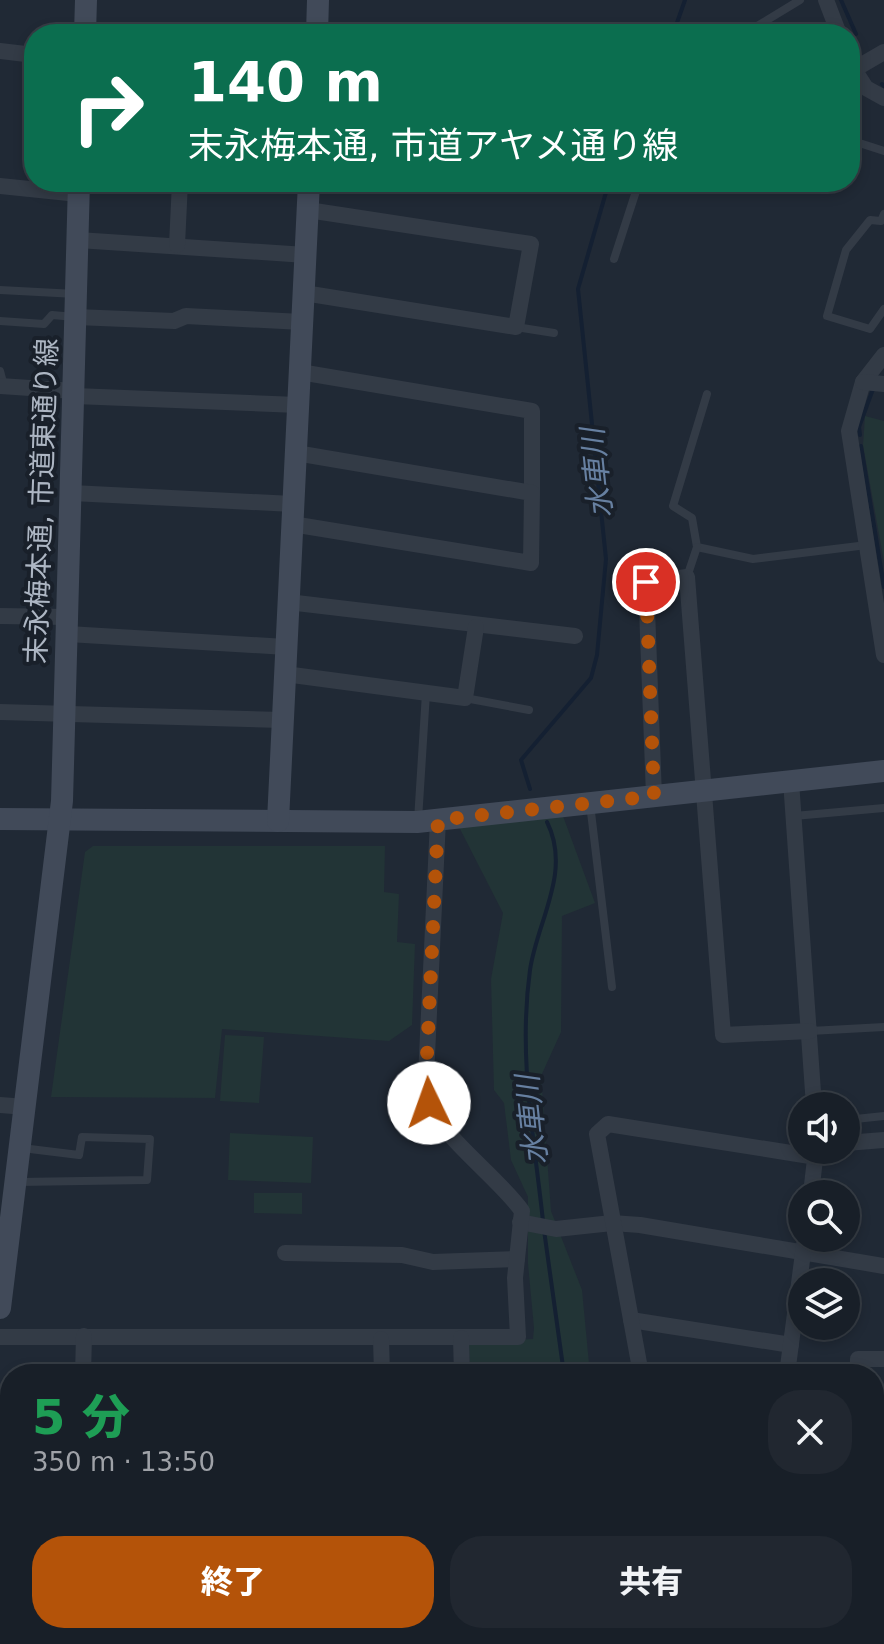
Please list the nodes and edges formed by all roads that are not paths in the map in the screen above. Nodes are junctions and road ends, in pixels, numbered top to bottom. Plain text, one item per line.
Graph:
1 (86, 0) edge
2 (318, 0) edge
3 (800, 0) edge
4 (826, 0) edge
5 (85, 24) edge
6 (317, 24) edge
7 (760, 24) edge
8 (835, 24) edge
9 (0, 51) edge
10 (884, 52) edge
11 (24, 54) edge
12 (860, 64) edge
13 (860, 80) edge
14 (884, 98) edge
15 (860, 143) edge
16 (884, 151) edge
17 (0, 186) edge
18 (24, 187) edge
19 (79, 192) edge
20 (180, 192) edge
21 (309, 192) edge
22 (636, 192) edge
23 (308, 210) junction
24 (884, 214) edge
25 (78, 240) junction
26 (177, 245) junction
27 (306, 255) junction
28 (614, 259) dead end
29 (0, 290) edge
30 (304, 293) junction
31 (76, 294) junction
32 (884, 309) edge
33 (76, 317) junction
34 (0, 321) edge
35 (302, 322) junction
36 (516, 327) junction
37 (554, 333) dead end
38 (884, 355) edge
39 (300, 372) junction
40 (1, 381) edge
41 (863, 382) junction
42 (884, 384) edge
43 (75, 393) junction
44 (707, 394) dead end
45 (298, 405) junction
46 (296, 453) junction
47 (72, 493) junction
48 (532, 493) junction
49 (293, 514) junction
50 (868, 544) junction
51 (697, 547) junction
52 (687, 577) junction
53 (288, 602) junction
54 (0, 616) edge
55 (68, 625) junction
56 (476, 627) junction
57 (575, 636) dead end
58 (286, 647) junction
59 (884, 655) edge
60 (285, 674) junction
61 (426, 693) junction
62 (465, 698) junction
63 (529, 710) dead end
64 (0, 712) edge
65 (65, 712) junction
66 (282, 720) junction
67 (884, 771) edge
68 (791, 781) junction
69 (702, 791) junction
70 (654, 796) junction
71 (590, 803) junction
72 (884, 808) edge
73 (794, 816) junction
74 (0, 819) edge
75 (60, 821) junction
76 (278, 821) junction
77 (428, 821) junction
78 (612, 987) dead end
79 (884, 1027) edge
80 (810, 1031) junction
81 (813, 1092) edge
82 (0, 1105) edge
83 (26, 1107) junction
84 (884, 1116) edge
85 (860, 1119) edge
86 (884, 1140) edge
87 (860, 1142) edge
88 (21, 1148) junction
89 (788, 1149) edge
90 (8, 1182) edge
91 (520, 1222) junction
92 (612, 1223) junction
93 (788, 1243) edge
94 (803, 1252) edge
95 (831, 1252) edge
96 (285, 1253) dead end
97 (517, 1259) junction
98 (884, 1266) edge
99 (0, 1308) edge
100 (631, 1320) junction
101 (84, 1336) junction
102 (0, 1337) edge
103 (461, 1338) junction
104 (381, 1339) junction
105 (791, 1345) junction
106 (884, 1359) edge
107 (83, 1364) edge
108 (382, 1364) edge
109 (462, 1364) edge
110 (639, 1364) edge
111 (788, 1364) edge
112 (858, 1364) edge

1 - 5 street
2 - 6 street
3 - 7 lane
4 - 8 street
9 - 11 street
10 - 12 street
13 - 14 street
15 - 16 lane
17 - 18 street
19 - 25 street, 末永梅本通, 市道東通り線
20 - 26 street
21 - 23 street
22 - 28 lane
23 - 27 street
23 - 36 street
24 - 32 lane
25 - 26 street
25 - 31 street, 末永梅本通, 市道東通り線
26 - 27 street
27 - 30 street
29 - 31 lane
30 - 35 street
30 - 36 street
31 - 33 street, 末永梅本通, 市道東通り線
33 - 34 lane
33 - 35 street
33 - 43 street, 末永梅本通, 市道東通り線
35 - 39 street
36 - 37 lane
38 - 41 street
39 - 45 street
39 - 48 street
40 - 43 street
41 - 42 street
41 - 50 street
43 - 45 street
43 - 47 street, 末永梅本通, 市道東通り線
44 - 51 lane
45 - 46 street
46 - 48 street
46 - 49 street
47 - 49 street
47 - 55 street, 末永梅本通, 市道東通り線
48 - 49 street
49 - 53 street
50 - 51 lane
50 - 59 street
51 - 52 lane
52 - 69 street
52 - 70 street
53 - 56 street
53 - 58 street
54 - 55 street
55 - 58 street
55 - 65 street, 末永梅本通, 市道東通り線
56 - 57 street
56 - 62 street
58 - 60 street
60 - 61 street
60 - 66 street
61 - 62 street
61 - 77 lane
62 - 63 lane
64 - 65 street
65 - 66 street
65 - 75 street, 末永梅本通, 市道東通り線
66 - 76 street
67 - 68 street
68 - 69 street
68 - 73 street
69 - 70 street
69 - 80 street
70 - 71 street
71 - 77 street
71 - 78 lane
72 - 73 lane
73 - 80 street
74 - 75 street
75 - 76 street
75 - 83 street, 末永梅本通, 市道東通り線
76 - 77 street
77 - 91 street
79 - 80 lane
80 - 81 street
82 - 83 street
83 - 88 street, 末永梅本通, 市道東通り線
84 - 85 lane
86 - 87 street
88 - 90 street, 末永梅本通, 市道東通り線
88 - 90 lane
89 - 92 street
90 - 99 street, 末永梅本通, 市道東通り線
91 - 92 street
91 - 97 street
92 - 93 street
92 - 100 street
94 - 105 street
95 - 98 street
96 - 97 street
97 - 103 street
100 - 105 street
100 - 110 street
101 - 102 street
101 - 104 street
101 - 107 street
103 - 104 street
103 - 109 street
104 - 108 street
105 - 111 street
106 - 112 street

